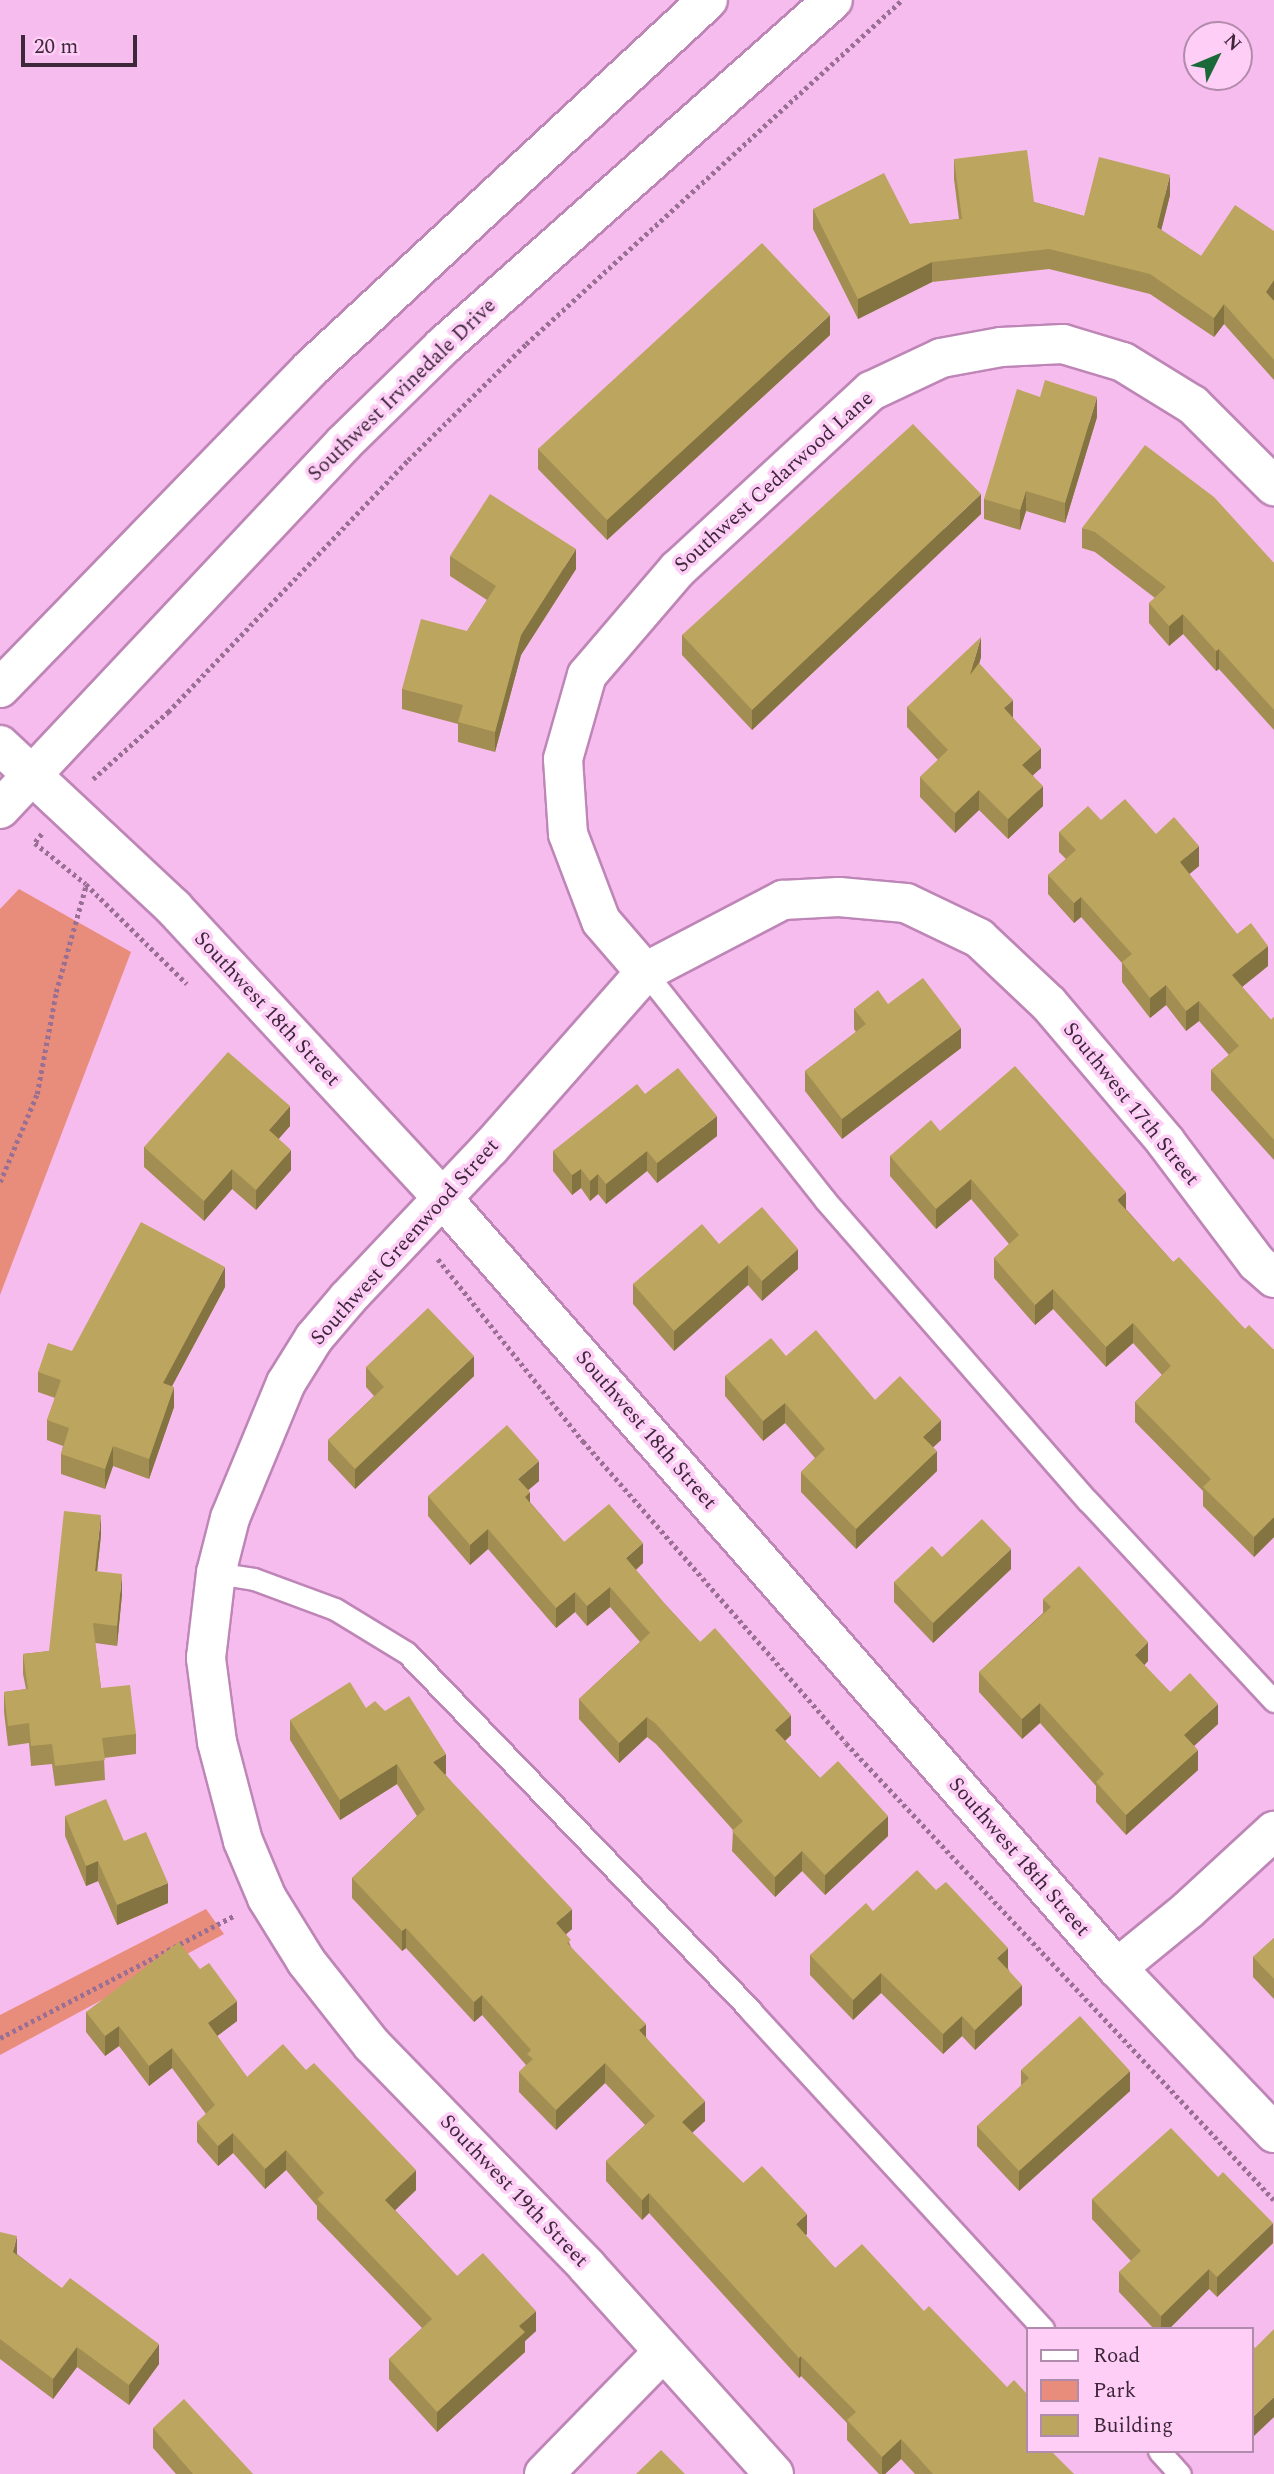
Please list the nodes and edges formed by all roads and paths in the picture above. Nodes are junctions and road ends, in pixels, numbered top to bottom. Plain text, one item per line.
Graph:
1 (708, 0) edge
2 (833, 0) edge
3 (902, 0) edge
4 (1274, 486) edge
5 (0, 688) edge
6 (0, 745) edge
7 (32, 775) junction
8 (64, 805) junction
9 (0, 809) edge
10 (86, 884) junction
11 (979, 938) joint
12 (645, 972) junction
13 (192, 989) dead end
14 (0, 1182) edge
15 (443, 1199) junction
16 (412, 1227) junction
17 (1274, 1278) edge
18 (216, 1573) junction
19 (1274, 1701) edge
20 (1274, 1831) edge
21 (267, 1898) junction
22 (1116, 1968) junction
23 (0, 2038) edge
24 (1274, 2133) edge
25 (1274, 2200) edge
26 (1041, 2327) edge
27 (663, 2353) junction
28 (1161, 2453) edge
29 (544, 2474) edge
30 (774, 2474) edge
31 (1180, 2474) edge

1 - 5 street
2 - 7 street, Southwest Irvinedale Drive
3 - 8 path
4 - 12 street, Southwest Cedarwood Lane
6 - 7 street, Southwest 18th Street
7 - 8 street, Southwest 18th Street
7 - 9 street, Southwest Irvinedale Drive
8 - 10 path
8 - 15 street, Southwest 18th Street
10 - 13 path
10 - 14 path
11 - 12 street, Southwest Greenwood Street
11 - 17 street, Southwest 17th Street
12 - 15 street, Southwest Greenwood Street
12 - 19 lane
15 - 16 street, Southwest Greenwood Street
15 - 22 street, Southwest 18th Street
16 - 18 street, Southwest Greenwood Street
16 - 25 path
18 - 21 street, Southwest Greenwood Street
18 - 26 lane
20 - 22 street
21 - 23 path
21 - 27 street, Southwest 19th Street
22 - 24 street, Southwest 18th Street
27 - 29 street
27 - 30 street, Southwest 19th Street
28 - 31 lane

